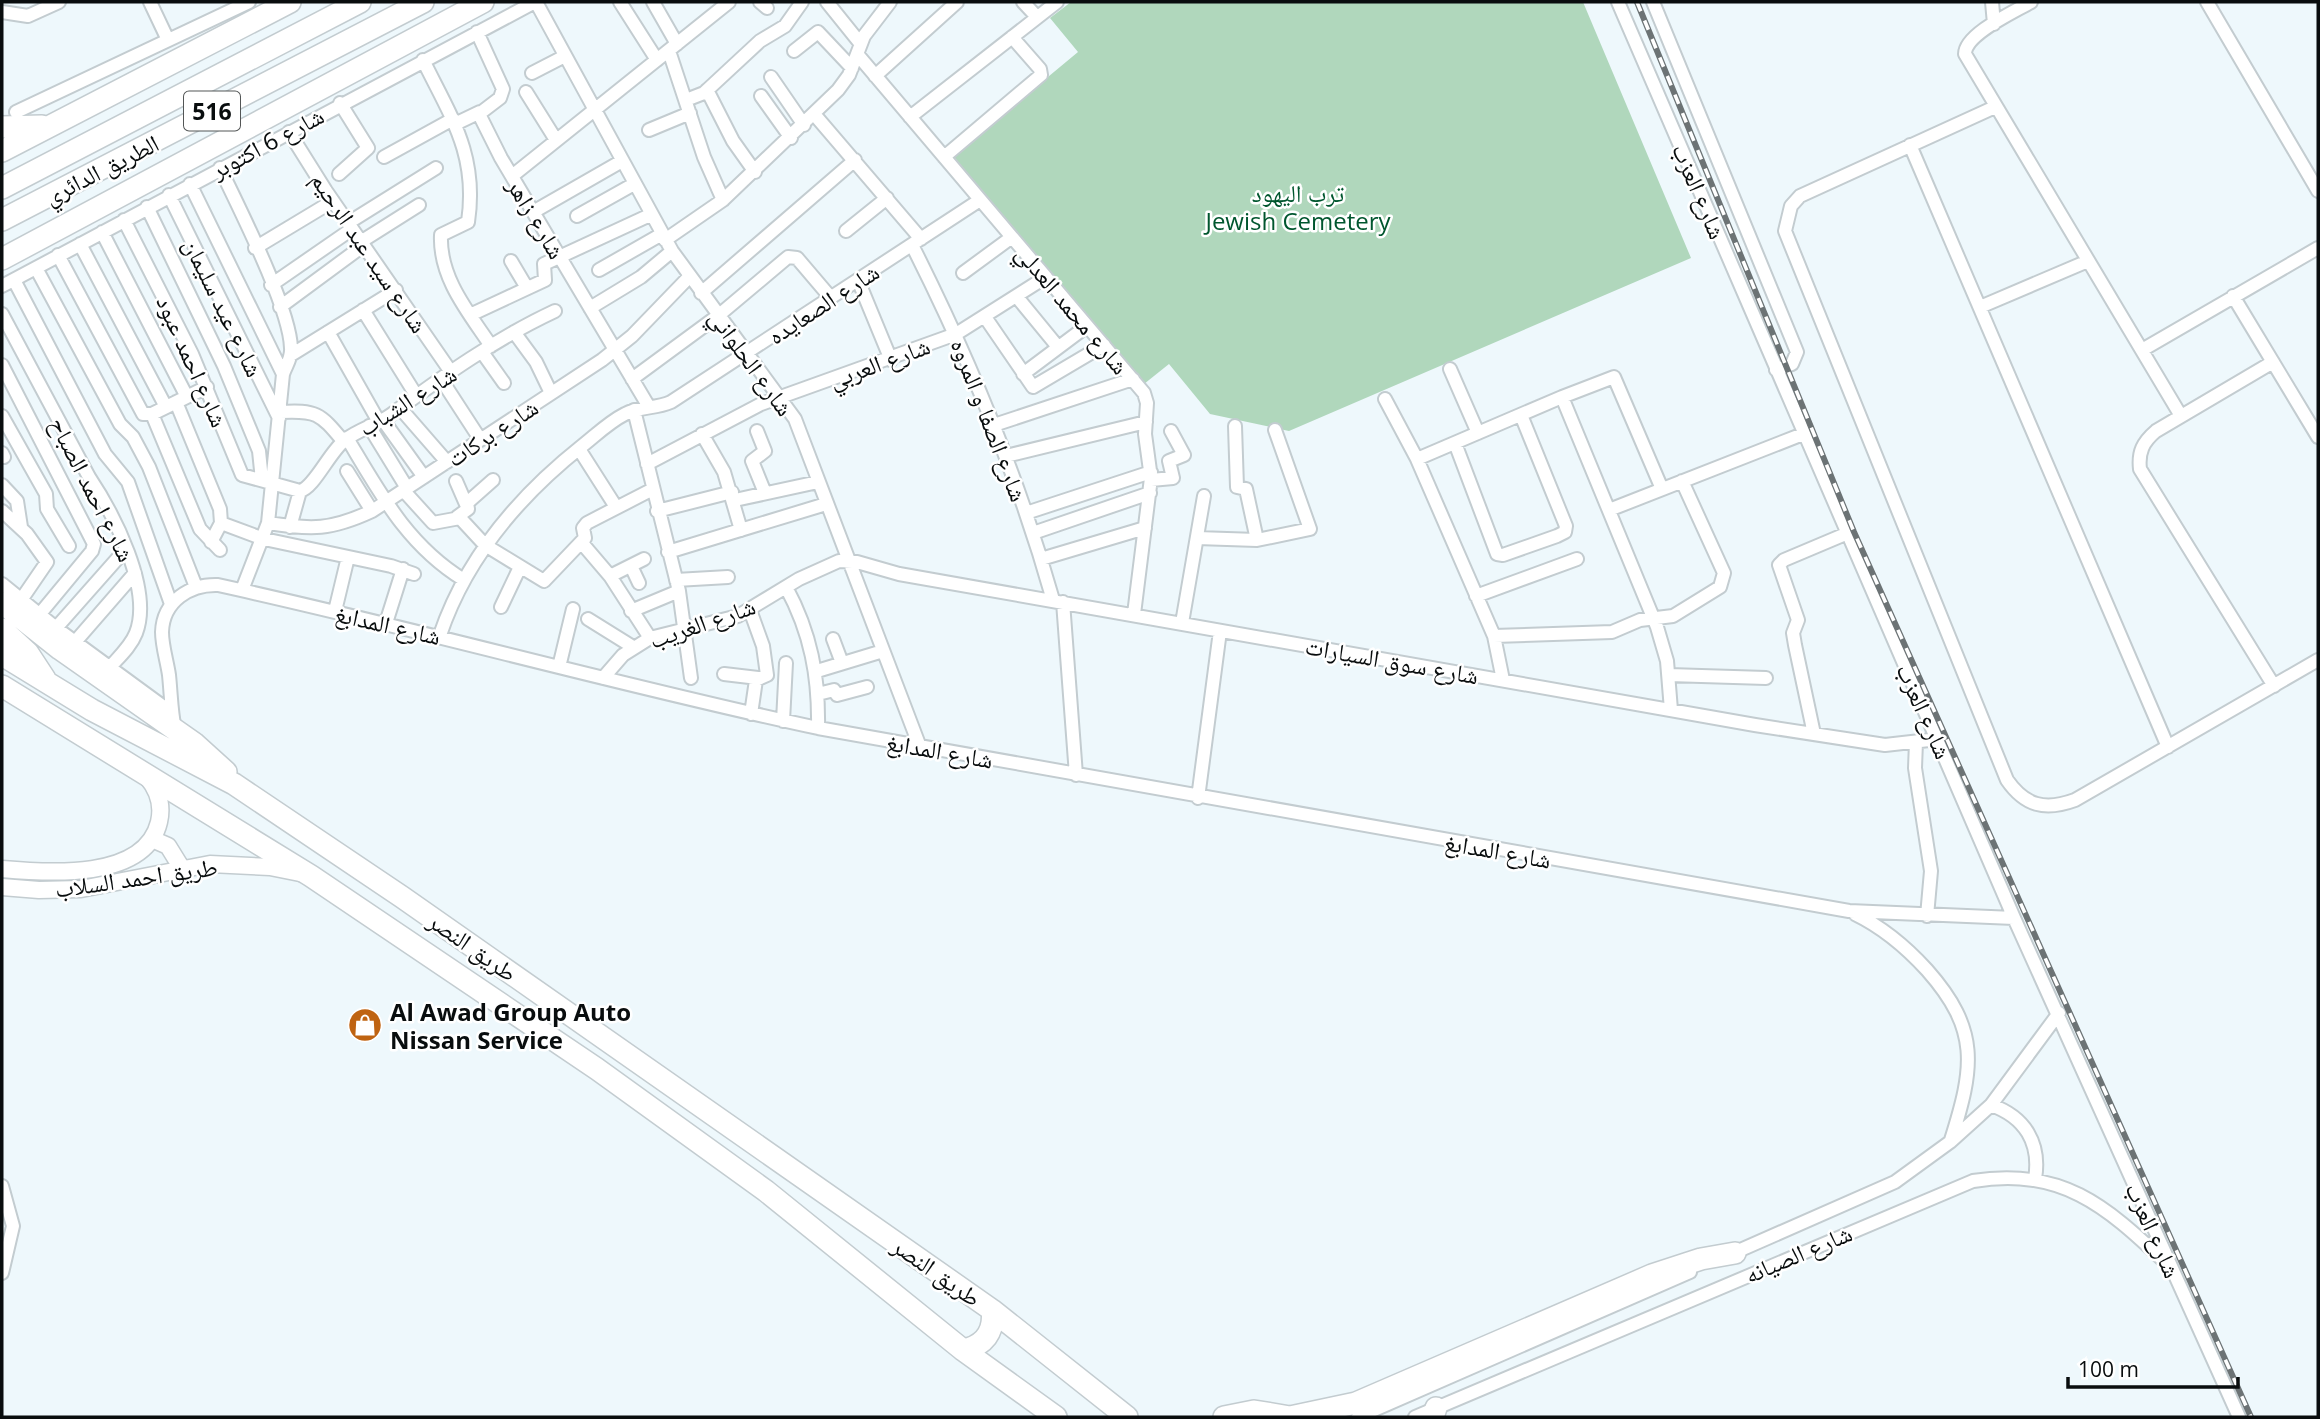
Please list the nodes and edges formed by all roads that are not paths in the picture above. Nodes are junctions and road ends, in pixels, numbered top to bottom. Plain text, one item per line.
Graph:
1 (59, 2) edge
2 (150, 2) edge
3 (249, 2) edge
4 (290, 2) edge
5 (360, 2) edge
6 (423, 2) edge
7 (483, 2) edge
8 (535, 2) edge
9 (620, 2) edge
10 (653, 2) edge
11 (729, 2) edge
12 (802, 2) edge
13 (827, 2) edge
14 (890, 2) edge
15 (957, 2) edge
16 (1023, 2) edge
17 (1057, 2) edge
18 (1618, 2) edge
19 (1653, 2) edge
20 (1992, 2) edge
21 (2031, 2) edge
22 (2207, 2) edge
23 (2, 12) edge
24 (1037, 18) junction
25 (1994, 24) junction
26 (477, 32) junction
27 (1012, 37) junction
28 (167, 40) junction
29 (673, 48) junction
30 (858, 49) junction
31 (794, 51) dead end
32 (565, 56) junction
33 (423, 60) junction
34 (657, 60) junction
35 (852, 68) junction
36 (532, 73) dead end
37 (875, 76) junction
38 (771, 77) dead end
39 (706, 90) junction
40 (526, 92) dead end
41 (761, 96) dead end
42 (340, 103) junction
43 (688, 106) junction
44 (1996, 107) junction
45 (594, 110) junction
46 (480, 111) junction
47 (814, 114) junction
48 (910, 117) junction
49 (9, 120) edge
50 (58, 122) junction
51 (454, 122) junction
52 (804, 125) junction
53 (649, 130) dead end
54 (289, 132) junction
55 (791, 138) junction
56 (556, 140) junction
57 (1910, 145) junction
58 (2, 151) edge
59 (384, 157) dead end
60 (944, 157) junction
61 (855, 160) junction
62 (622, 161) junction
63 (220, 168) junction
64 (436, 168) dead end
65 (755, 172) junction
66 (339, 174) dead end
67 (512, 176) junction
68 (190, 184) junction
69 (635, 184) junction
70 (2, 188) edge
71 (2318, 191) edge
72 (169, 195) junction
73 (887, 198) junction
74 (723, 200) junction
75 (981, 200) junction
76 (332, 201) junction
77 (419, 205) dead end
78 (148, 207) junction
79 (533, 212) junction
80 (650, 215) junction
81 (578, 216) dead end
82 (124, 219) junction
83 (2, 220) edge
84 (350, 226) junction
85 (846, 231) dead end
86 (102, 232) junction
87 (663, 237) junction
88 (1012, 237) junction
89 (916, 242) junction
90 (363, 243) junction
91 (80, 244) junction
92 (255, 248) junction
93 (2318, 248) edge
94 (672, 251) junction
95 (58, 255) junction
96 (560, 256) junction
97 (2, 259) edge
98 (511, 261) dead end
99 (2088, 261) junction
100 (36, 268) junction
101 (599, 270) dead end
102 (963, 273) dead end
103 (689, 277) junction
104 (1046, 277) junction
105 (14, 280) junction
106 (859, 280) junction
107 (271, 285) junction
108 (2, 286) edge
109 (527, 288) junction
110 (396, 290) junction
111 (701, 293) junction
112 (2233, 296) junction
113 (1017, 297) junction
114 (831, 298) junction
115 (280, 307) junction
116 (1980, 307) junction
117 (590, 308) junction
118 (363, 310) junction
119 (555, 311) dead end
120 (2, 314) edge
121 (470, 315) junction
122 (719, 315) junction
123 (985, 317) junction
124 (1087, 326) junction
125 (328, 332) junction
126 (514, 332) junction
127 (957, 334) junction
128 (1104, 345) junction
129 (1058, 347) junction
130 (486, 349) junction
131 (615, 350) junction
132 (2142, 350) junction
133 (748, 352) junction
134 (291, 355) junction
135 (891, 360) junction
136 (2273, 362) junction
137 (2, 365) edge
138 (1450, 369) dead end
139 (1776, 370) junction
140 (283, 374) junction
141 (1023, 374) junction
142 (446, 376) junction
143 (632, 379) junction
144 (1133, 379) junction
145 (504, 383) dead end
146 (207, 387) junction
147 (551, 393) junction
148 (416, 395) junction
149 (780, 396) junction
150 (1562, 397) junction
151 (1385, 399) dead end
152 (176, 402) junction
153 (649, 407) junction
154 (400, 408) junction
155 (634, 410) junction
156 (152, 414) junction
157 (279, 415) junction
158 (1521, 415) junction
159 (2, 416) edge
160 (2182, 416) junction
161 (377, 422) junction
162 (1146, 422) junction
163 (994, 425) junction
164 (1235, 426) dead end
165 (1275, 430) dead end
166 (757, 431) dead end
167 (1171, 431) dead end
168 (1478, 433) junction
169 (1803, 434) junction
170 (702, 435) junction
171 (2318, 437) edge
172 (480, 439) junction
173 (345, 440) junction
174 (1455, 443) junction
175 (579, 449) junction
176 (1006, 456) junction
177 (1417, 459) junction
178 (447, 461) junction
179 (647, 464) junction
180 (347, 471) dead end
181 (424, 477) junction
182 (493, 480) dead end
183 (268, 481) junction
184 (456, 481) dead end
185 (1682, 481) junction
186 (818, 482) junction
187 (1151, 482) junction
188 (2, 485) edge
189 (405, 489) junction
190 (653, 489) junction
191 (1662, 489) junction
192 (300, 491) junction
193 (765, 493) junction
194 (734, 496) junction
195 (1204, 496) dead end
196 (386, 502) junction
197 (466, 504) junction
198 (826, 504) junction
199 (617, 507) junction
200 (1609, 510) junction
201 (2, 511) edge
202 (372, 511) junction
203 (657, 511) junction
204 (1026, 513) junction
205 (457, 517) junction
206 (221, 523) junction
207 (268, 523) junction
208 (21, 527) junction
209 (290, 527) junction
210 (1145, 528) junction
211 (741, 530) junction
212 (1033, 533) junction
213 (1848, 533) junction
214 (264, 538) junction
215 (1197, 538) junction
216 (1257, 540) junction
217 (581, 542) junction
218 (485, 545) junction
219 (69, 546) dead end
220 (125, 550) junction
221 (668, 552) junction
222 (348, 557) junction
223 (644, 559) dead end
224 (1041, 559) junction
225 (1577, 559) dead end
226 (848, 560) junction
227 (631, 566) junction
228 (520, 567) junction
229 (135, 573) junction
230 (610, 576) junction
231 (728, 577) dead end
232 (464, 580) junction
233 (639, 583) dead end
234 (2, 584) edge
235 (677, 585) junction
236 (196, 587) junction
237 (786, 587) junction
238 (242, 590) junction
239 (1476, 596) junction
240 (11, 601) edge
241 (1058, 601) junction
242 (171, 604) junction
243 (501, 607) dead end
244 (573, 609) dead end
245 (750, 610) junction
246 (335, 611) junction
247 (631, 611) junction
248 (1135, 614) junction
249 (39, 615) junction
250 (1653, 618) junction
251 (588, 619) dead end
252 (386, 623) junction
253 (1182, 623) junction
254 (56, 628) junction
255 (2, 629) edge
256 (684, 629) junction
257 (1220, 631) junction
258 (440, 635) junction
259 (1494, 636) junction
260 (650, 638) junction
261 (833, 639) dead end
262 (75, 642) junction
263 (632, 647) junction
264 (883, 651) junction
265 (2, 655) edge
266 (2318, 660) edge
267 (786, 663) dead end
268 (842, 663) junction
269 (110, 667) junction
270 (559, 667) junction
271 (817, 671) junction
272 (724, 674) dead end
273 (1669, 675) junction
274 (603, 678) junction
275 (691, 678) dead end
276 (758, 678) junction
277 (1766, 678) dead end
278 (1503, 680) junction
279 (48, 684) junction
280 (2, 686) edge
281 (2274, 686) junction
282 (867, 687) dead end
283 (818, 694) junction
284 (2, 700) edge
285 (30, 704) junction
286 (1671, 710) junction
287 (751, 714) junction
288 (783, 721) junction
289 (174, 722) junction
290 (818, 728) junction
291 (1814, 734) junction
292 (1938, 738) junction
293 (1916, 742) junction
294 (920, 747) junction
295 (2168, 747) junction
296 (146, 775) junction
297 (1076, 775) junction
298 (234, 784) junction
299 (1198, 798) junction
300 (152, 839) junction
301 (181, 867) junction
302 (2, 869) edge
303 (311, 876) junction
304 (2, 887) edge
305 (1849, 911) junction
306 (1927, 916) junction
307 (2014, 918) junction
308 (2059, 1013) junction
309 (1991, 1105) junction
310 (1950, 1142) junction
311 (2035, 1179) junction
312 (2, 1186) edge
313 (1735, 1253) junction
314 (2171, 1267) junction
315 (2, 1273) edge
316 (992, 1310) junction
317 (963, 1350) junction
318 (1434, 1413) edge
319 (1056, 1417) edge
320 (1127, 1417) edge
321 (1224, 1417) edge
322 (1290, 1417) edge
323 (1358, 1417) edge
324 (1415, 1417) edge
325 (2238, 1417) edge

1 - 23 street
2 - 28 street
3 - 28 street
4 - 50 highway
5 - 70 highway, الطريق الدائري / 516
6 - 83 highway, الطريق الدائري / 516
7 - 97 highway
8 - 26 street, شارع 6 اكتوبر
8 - 32 street, شارع الحلواني
9 - 34 street
10 - 29 street
11 - 29 street
12 - 39 street
13 - 30 street, شارع محمد العدلي
14 - 30 street
15 - 37 street
16 - 24 street
17 - 24 street
18 - 139 street, شارع العزب
19 - 139 street
20 - 25 street
21 - 25 street
22 - 71 street
24 - 27 street
25 - 44 street
26 - 33 street, شارع 6 اكتوبر
26 - 46 street
27 - 48 street
27 - 60 street
28 - 49 street
29 - 34 street
29 - 43 street
30 - 35 street
30 - 37 street, شارع محمد العدلي
31 - 35 street
32 - 36 street
32 - 45 street, شارع الحلواني
33 - 42 street, شارع 6 اكتوبر
33 - 51 street
34 - 45 street
35 - 47 street
37 - 48 street, شارع محمد العدلي
38 - 52 street
39 - 43 street
39 - 65 street
40 - 56 street
41 - 55 street
42 - 54 street, شارع 6 اكتوبر
42 - 66 street
43 - 53 street
43 - 74 street
44 - 57 street
44 - 99 street
45 - 56 street
45 - 62 street, شارع الحلواني
46 - 51 street
46 - 67 street, شارع زاهر
47 - 52 street
47 - 61 street, شارع الصفا و المروه
48 - 60 street, شارع محمد العدلي
49 - 50 highway
50 - 58 highway
51 - 59 street
51 - 121 street
52 - 55 street
54 - 63 street, شارع 6 اكتوبر
54 - 76 street, شارع سيد عبد الرحيم
55 - 65 street
56 - 67 street
57 - 116 street
57 - 295 street
60 - 75 street, شارع محمد العدلي
61 - 73 street, شارع الصفا و المروه
61 - 111 street
62 - 69 street, شارع الحلواني
62 - 79 street
63 - 68 street, شارع 6 اكتوبر
63 - 92 street
64 - 84 street
65 - 74 street
67 - 79 street, شارع زاهر
68 - 72 street, شارع 6 اكتوبر
68 - 140 street
69 - 80 street, شارع الحلواني
69 - 81 street
72 - 78 street, شارع 6 اكتوبر
72 - 157 street, شارع عيد سليمان
73 - 85 street
73 - 89 street, شارع الصفا و المروه
74 - 87 street
75 - 88 street, شارع محمد العدلي
75 - 89 street, شارع الصعايده
76 - 84 street, شارع سيد عبد الرحيم
76 - 92 street
77 - 90 street
78 - 82 street, شارع 6 اكتوبر
78 - 183 street
79 - 96 street, شارع زاهر
80 - 87 street, شارع الحلواني
80 - 96 street
82 - 86 street, شارع 6 اكتوبر
82 - 146 street, شارع احمد عبود
84 - 90 street, شارع سيد عبد الرحيم
84 - 107 street
86 - 91 street, شارع 6 اكتوبر
86 - 152 street
87 - 94 street, شارع الحلواني
87 - 101 street
88 - 102 street
88 - 104 street, شارع محمد العدلي
89 - 106 street, شارع الصعايده
89 - 127 street, شارع الصفا و المروه
90 - 110 street, شارع سيد عبد الرحيم
90 - 115 street
91 - 95 street, شارع 6 اكتوبر
91 - 152 street
92 - 107 street
93 - 112 street
94 - 103 street, شارع الحلواني
94 - 117 street
95 - 100 street, شارع 6 اكتوبر
95 - 156 street
96 - 109 street
96 - 117 street, شارع زاهر
98 - 109 street
99 - 116 street
99 - 132 street
100 - 105 street, شارع 6 اكتوبر
100 - 236 street
103 - 111 street, شارع الحلواني
103 - 131 street, شارع بركات
104 - 113 street, شارع العربي
104 - 124 street, شارع محمد العدلي
105 - 108 street, شارع 6 اكتوبر
105 - 242 street
106 - 114 street, شارع الصعايده
106 - 135 street
107 - 115 street
109 - 121 street
110 - 118 street
110 - 142 street, شارع سيد عبد الرحيم
111 - 122 street, شارع الحلواني
112 - 132 street
112 - 136 street
113 - 123 street, شارع العربي
113 - 129 street
114 - 122 street
114 - 133 street, شارع الصعايده
115 - 134 street
116 - 295 street
117 - 131 street, شارع زاهر
118 - 125 street
118 - 148 street
119 - 126 street, شارع الشباب
120 - 220 street, شارع احمد الصباح
121 - 130 street
122 - 133 street, شارع الحلواني
122 - 143 street
123 - 127 street, شارع العربي
123 - 141 street
124 - 128 street, شارع محمد العدلي
124 - 129 street
125 - 134 street
125 - 161 street
126 - 130 street, شارع الشباب
126 - 147 street
127 - 135 street, شارع العربي
127 - 163 street, شارع الصفا و المروه
128 - 141 street
128 - 144 street, شارع محمد العدلي
129 - 141 street
130 - 142 street, شارع الشباب
130 - 145 street
131 - 143 street, شارع زاهر
131 - 147 street, شارع بركات
132 - 160 street
133 - 149 street, شارع الحلواني
133 - 153 street, شارع الصعايده
134 - 140 street
135 - 149 street, شارع العربي
136 - 160 street
136 - 171 street
137 - 249 street
138 - 168 street
139 - 169 street, شارع العزب
140 - 157 street
142 - 148 street, شارع الشباب
142 - 172 street, شارع سيد عبد الرحيم
143 - 153 street, شارع زاهر
144 - 162 street, شارع محمد العدلي
144 - 163 street
146 - 152 street
146 - 183 street, شارع احمد عبود
147 - 172 street, شارع بركات
148 - 154 street, شارع الشباب
149 - 170 street, شارع العربي
149 - 186 street, شارع الحلواني
150 - 158 street
150 - 191 street
150 - 200 street
151 - 177 street
152 - 156 street
152 - 206 street
153 - 155 street, شارع الصعايده
154 - 161 street, شارع الشباب
154 - 178 street
155 - 175 street, شارع الصعايده
155 - 179 street
156 - 206 street
157 - 173 street
157 - 183 street
158 - 168 street
158 - 174 street
159 - 219 street
160 - 281 street
161 - 173 street, شارع الشباب
161 - 181 street
161 - 189 street
162 - 176 street
162 - 187 street, شارع محمد العدلي
163 - 176 street, شارع الصفا و المروه
164 - 216 street
165 - 216 street
166 - 193 street
167 - 187 street
168 - 174 street
169 - 185 street
169 - 213 street, شارع العزب
170 - 179 street, شارع العربي
170 - 194 street
172 - 178 street, شارع بركات
173 - 192 street, شارع الشباب
173 - 196 street
174 - 177 street
175 - 199 street
175 - 218 street, شارع الصعايده
176 - 204 street, شارع الصفا و المروه
177 - 239 street
178 - 181 street, شارع بركات
179 - 190 street
180 - 202 street
181 - 189 street, شارع بركات
182 - 197 street
183 - 192 street
183 - 207 street
184 - 197 street
185 - 191 street
185 - 250 street
186 - 193 street
186 - 198 street, شارع الحلواني
187 - 204 street
187 - 210 street, شارع محمد العدلي
187 - 212 street
188 - 208 street
189 - 196 street, شارع بركات
189 - 205 street
190 - 199 street
190 - 203 street
191 - 200 street
192 - 209 street
193 - 194 street
194 - 203 street
194 - 211 street
195 - 215 street
196 - 202 street, شارع بركات
196 - 232 street
197 - 205 street
198 - 211 street
198 - 226 street, شارع الحلواني
199 - 217 street
200 - 250 street
201 - 208 street
202 - 209 street, شارع بركات
203 - 221 street
204 - 212 street, شارع الصفا و المروه
205 - 218 street
206 - 214 street
207 - 209 street, شارع بركات
207 - 214 street
208 - 240 street
210 - 224 street
210 - 248 street, شارع محمد العدلي
211 - 221 street
212 - 224 street, شارع الصفا و المروه
213 - 291 street
213 - 292 street, شارع العزب
214 - 222 street
214 - 238 street
215 - 216 street
215 - 253 street
217 - 228 street
217 - 230 street
218 - 228 street
218 - 232 street, شارع الصعايده
220 - 229 street, شارع احمد الصباح
220 - 254 street
221 - 235 street
222 - 246 street
222 - 252 street
223 - 227 street
224 - 241 street, شارع الصفا و المروه
225 - 239 street
226 - 237 street, شارع الغريب
226 - 241 street, شارع سوق السيارات
226 - 264 street, شارع الحلواني
227 - 230 street
227 - 233 street
228 - 243 street
229 - 262 street
229 - 269 street, شارع احمد الصباح
230 - 247 street
231 - 235 street
232 - 258 street, شارع الصعايده
234 - 240 street
235 - 247 street
235 - 256 street
236 - 238 street, شارع المدابغ
236 - 242 street
237 - 245 street, شارع الغريب
237 - 271 street
238 - 246 street, شارع المدابغ
239 - 259 street
240 - 249 street
240 - 289 highway
241 - 248 street, شارع سوق السيارات
241 - 297 street, شارع الصفا و المروه
242 - 289 street
244 - 270 street
245 - 256 street, شارع الغريب
245 - 276 street
246 - 252 street, شارع المدابغ
247 - 260 street
248 - 253 street, شارع سوق السيارات
249 - 254 street
250 - 259 street
250 - 273 street
251 - 263 street
252 - 258 street, شارع المدابغ
253 - 257 street, شارع سوق السيارات
254 - 262 street
255 - 279 highway
256 - 260 street, شارع الغريب
256 - 275 street
257 - 278 street, شارع سوق السيارات
257 - 299 street
258 - 270 street, شارع المدابغ
259 - 278 street
260 - 263 street, شارع الغريب
261 - 268 street
262 - 269 street
263 - 274 street, شارع الغريب
264 - 268 street
264 - 294 street, شارع الحلواني
265 - 279 highway, طريق النصر
266 - 281 street
267 - 288 street
268 - 271 street
269 - 289 street
270 - 274 street, شارع المدابغ
271 - 283 street
272 - 276 street
273 - 277 street
273 - 286 street
274 - 287 street, شارع المدابغ
276 - 287 street
278 - 286 street, شارع سوق السيارات
279 - 298 highway, طريق النصر
280 - 285 highway, طريق النصر
281 - 295 street
282 - 283 street
283 - 290 street
284 - 285 highway
285 - 296 highway, طريق النصر
286 - 291 street, شارع سوق السيارات
287 - 288 street, شارع المدابغ
288 - 290 street, شارع المدابغ
289 - 298 highway
290 - 294 street, شارع المدابغ
291 - 293 street, شارع سوق السيارات
292 - 293 street, شارع سوق السيارات
292 - 307 street, شارع العزب
293 - 306 street
294 - 297 street, شارع المدابغ
296 - 300 street, طريق احمد السلاب
296 - 303 highway, طريق النصر
297 - 299 street, شارع المدابغ
298 - 316 highway, طريق النصر
299 - 305 street, شارع المدابغ
300 - 301 street
300 - 302 street, طريق احمد السلاب
301 - 303 street, طريق احمد السلاب
301 - 304 street, طريق احمد السلاب
303 - 317 highway, طريق النصر
305 - 306 street, شارع المدابغ
305 - 310 street, شارع المدابغ
306 - 307 street, شارع المدابغ
307 - 308 street, شارع العزب
308 - 309 street, شارع الصيانه
308 - 314 street, شارع العزب
309 - 310 street, شارع الصيانه
309 - 311 street
310 - 313 street, شارع الصيانه
311 - 314 street, شارع الصيانه
311 - 318 street, شارع الصيانه
312 - 315 street
313 - 322 highway
313 - 323 street, شارع الصيانه
314 - 325 street, شارع العزب
316 - 317 highway
316 - 320 highway, طريق النصر
317 - 319 highway, طريق النصر
318 - 324 street, شارع الصيانه
321 - 322 highway

